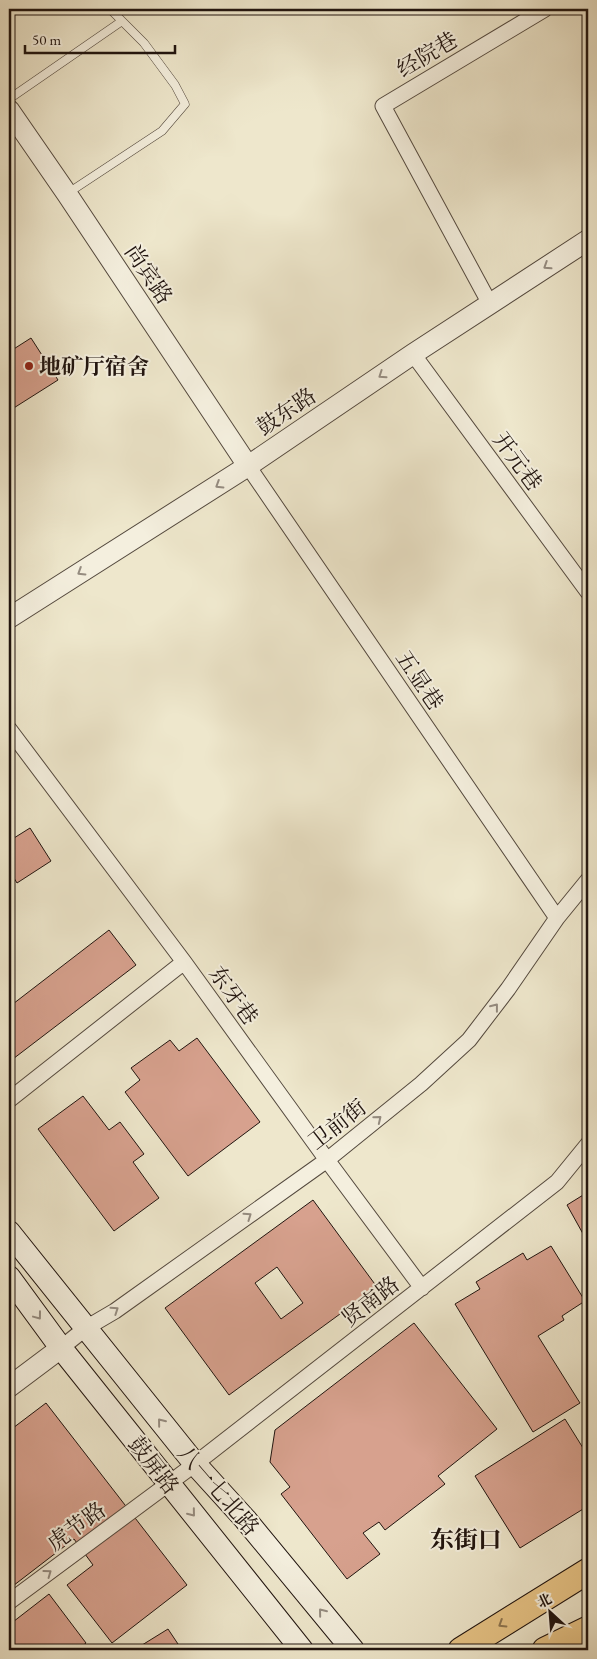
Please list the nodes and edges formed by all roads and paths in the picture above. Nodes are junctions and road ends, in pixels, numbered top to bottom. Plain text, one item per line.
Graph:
1 (110, 9) edge
2 (545, 9) edge
3 (122, 21) junction
4 (9, 98) edge
5 (9, 110) edge
6 (67, 194) junction
7 (588, 240) edge
8 (490, 304) junction
9 (413, 354) junction
10 (248, 466) junction
11 (588, 592) edge
12 (9, 618) edge
13 (9, 729) edge
14 (588, 880) edge
15 (557, 918) junction
16 (184, 962) junction
17 (9, 1100) edge
18 (588, 1144) edge
19 (327, 1160) junction
20 (9, 1232) edge
21 (9, 1277) edge
22 (422, 1288) junction
23 (86, 1328) junction
24 (61, 1348) junction
25 (9, 1387) edge
26 (196, 1464) junction
27 (169, 1483) junction
28 (588, 1571) edge
29 (9, 1602) edge
30 (588, 1629) edge
31 (302, 1650) edge
32 (353, 1650) edge
33 (461, 1650) edge
34 (545, 1650) edge

1 - 3 lane
2 - 8 street, 经院巷
3 - 4 lane
3 - 6 lane
5 - 6 street, 尚宾路
6 - 10 street, 尚宾路
7 -> 8 street, 鼓东路
8 - 9 street, 鼓东路
9 -> 10 street, 鼓东路
9 - 11 street, 开元巷
10 -> 12 street, 鼓东路
10 - 15 street, 五显巷
13 - 16 street, 东牙巷
14 - 15 street, 卫前街
19 -> 15 street, 卫前街
16 - 17 street
16 - 19 street, 东牙巷
18 - 22 street, 贤南路
19 - 22 street, 东牙巷
23 -> 19 street, 卫前街
20 - 23 main road
21 -> 24 main road, 鼓屏路
22 - 26 street, 贤南路
23 - 24 street, 卫前街
26 -> 23 main road, 八一七北路
24 - 25 street
24 - 27 main road, 鼓屏路
26 - 27 street, 贤南路
32 -> 26 main road, 八一七北路
29 -> 27 street, 虎节路
27 -> 31 main road, 鼓屏路
28 -> 33 main road
30 - 34 main road

